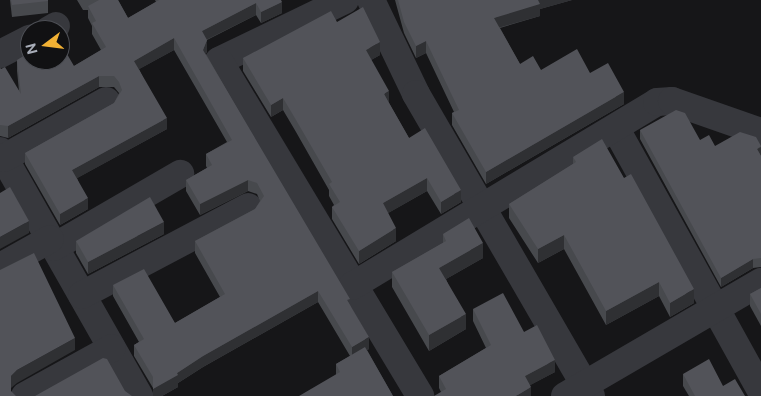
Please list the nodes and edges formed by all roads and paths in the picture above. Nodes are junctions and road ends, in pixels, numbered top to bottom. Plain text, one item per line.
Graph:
1 (345, 0) edge
2 (371, 0) edge
3 (20, 44) edge
4 (0, 54) edge
5 (106, 101) dead end
6 (616, 129) junction
7 (761, 132) edge
8 (4, 166) edge
9 (180, 174) dead end
10 (248, 207) dead end
11 (481, 207) junction
12 (52, 243) junction
13 (0, 266) edge
14 (761, 282) edge
15 (352, 286) junction
16 (82, 295) junction
17 (715, 309) junction
18 (112, 348) junction
19 (761, 390) edge
20 (580, 392) edge
21 (25, 396) edge
22 (139, 396) edge
23 (420, 396) edge

1 - 15 street
2 - 11 street
3 - 4 street
5 - 8 street
6 - 7 street
6 - 11 street
6 - 17 street
8 - 12 street
9 - 12 street
10 - 16 street
11 - 15 street
11 - 20 street
12 - 13 street
12 - 16 street
14 - 17 street
15 - 23 street
16 - 18 street
17 - 19 street
17 - 20 street
18 - 21 street
18 - 22 street

